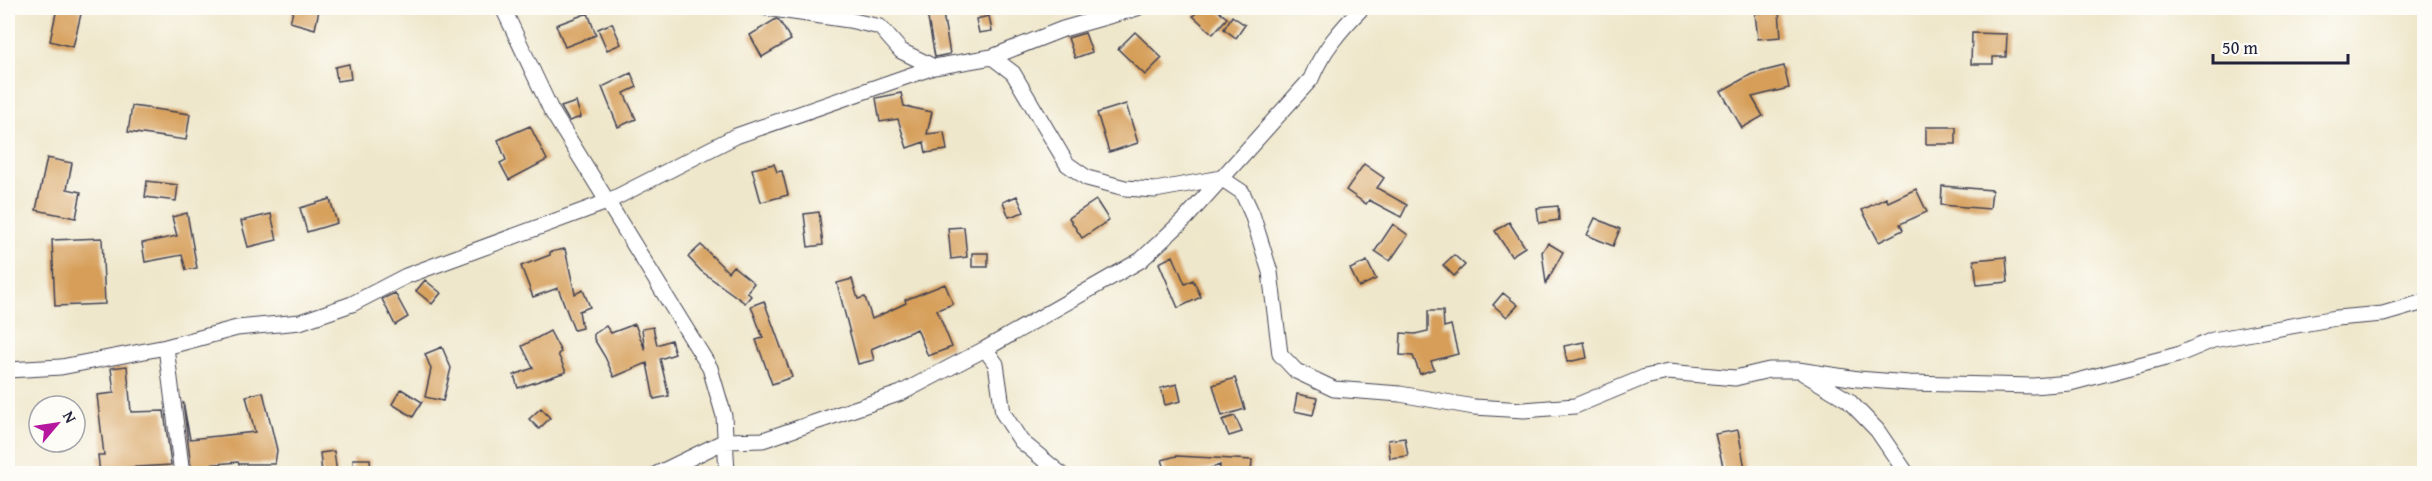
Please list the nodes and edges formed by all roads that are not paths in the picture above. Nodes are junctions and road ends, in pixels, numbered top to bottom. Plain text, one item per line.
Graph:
1 (503, 8) edge
2 (766, 8) edge
3 (1137, 8) edge
4 (1362, 8) edge
5 (992, 57) junction
6 (934, 67) junction
7 (1221, 178) junction
8 (607, 202) junction
9 (2424, 302) edge
10 (166, 347) junction
11 (985, 349) junction
12 (8, 370) edge
13 (1798, 370) junction
14 (725, 441) junction
15 (182, 474) edge
16 (657, 474) edge
17 (728, 474) edge
18 (1061, 474) edge
19 (1906, 474) edge

1 - 8 street
2 - 6 street
3 - 5 street
4 - 7 street
5 - 6 street
5 - 7 street
6 - 8 street
7 - 11 street
7 - 13 street
8 - 10 street
8 - 14 street
9 - 13 street
10 - 12 street
10 - 15 street
11 - 14 street
11 - 18 street
13 - 19 street
14 - 16 street
14 - 17 street

